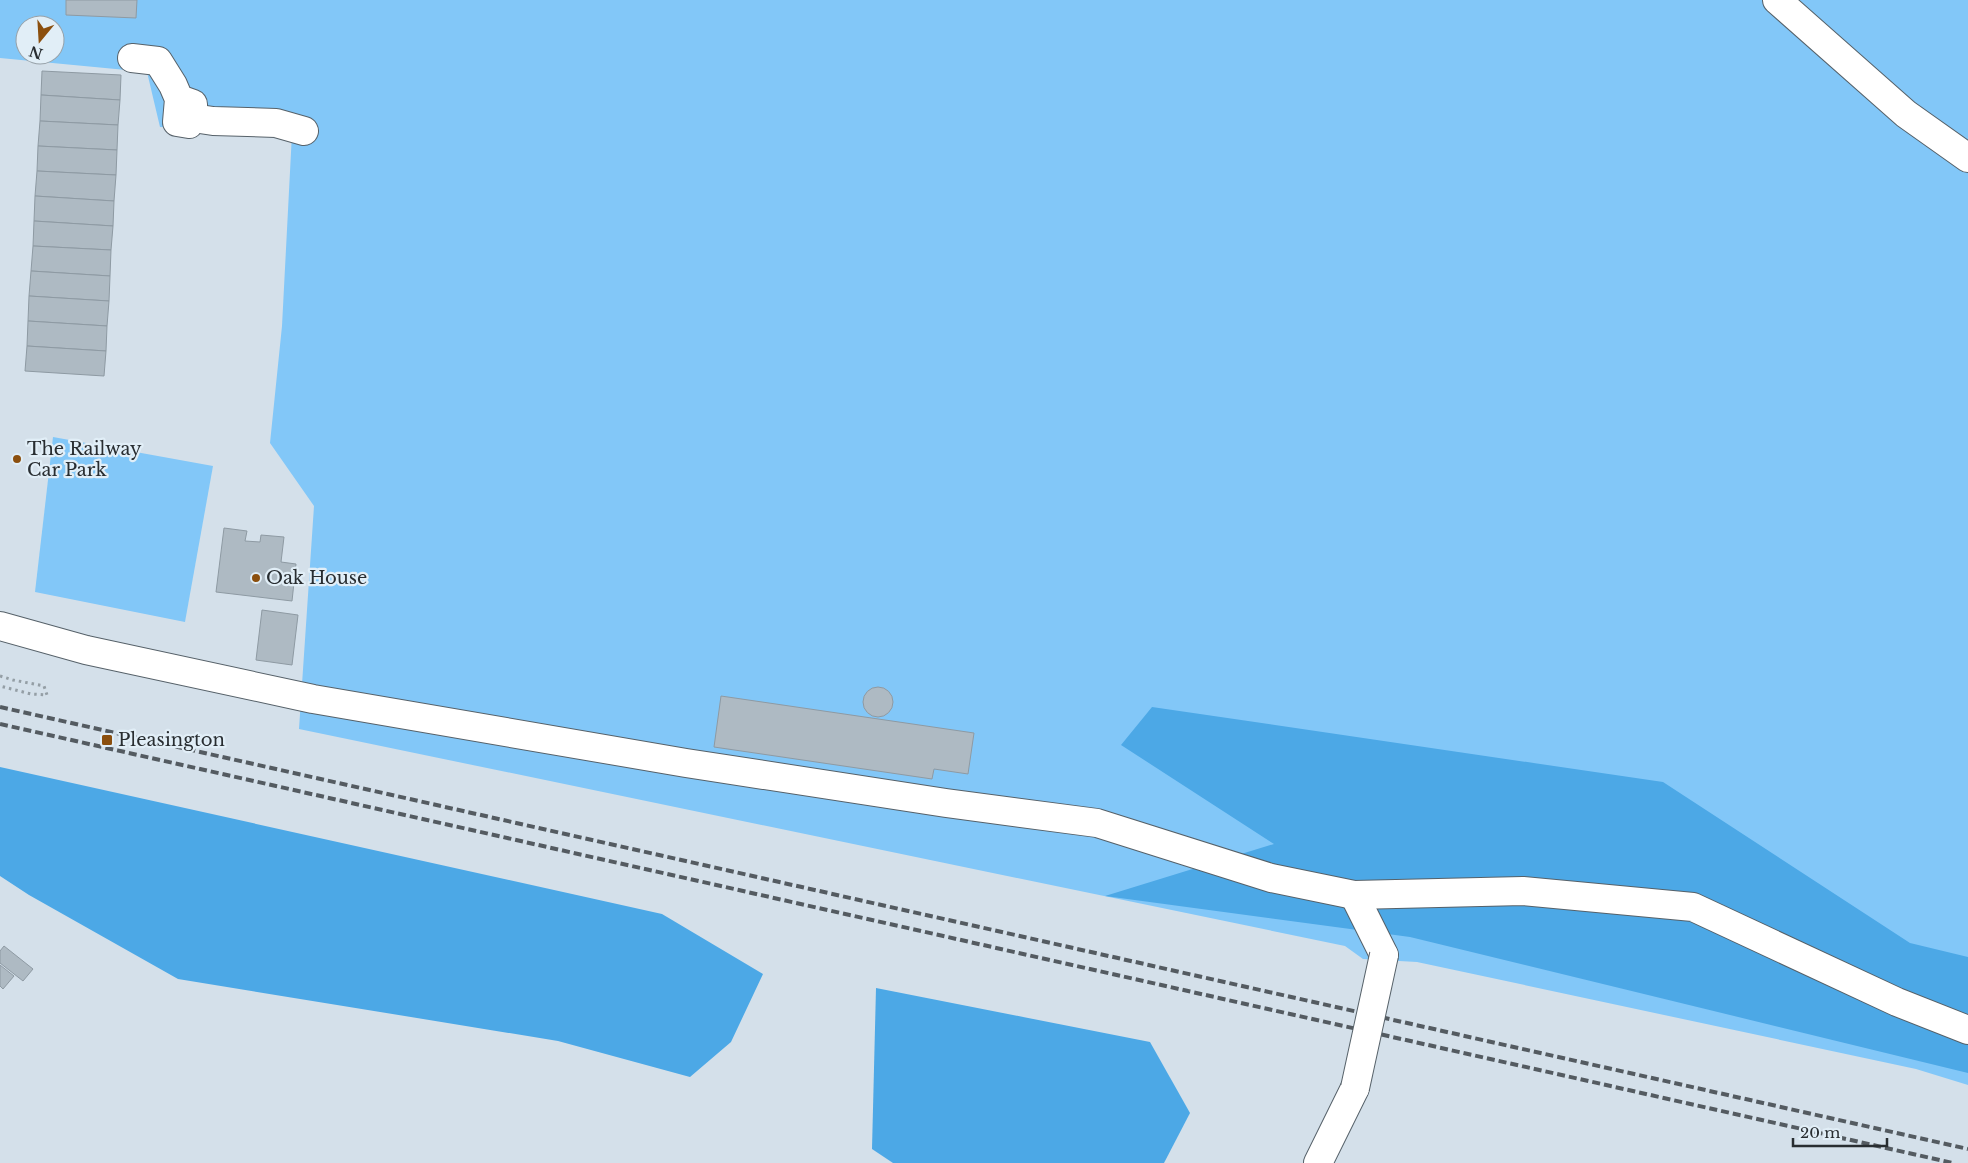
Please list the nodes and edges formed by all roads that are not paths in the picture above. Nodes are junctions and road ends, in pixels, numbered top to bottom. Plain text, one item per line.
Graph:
1 (1777, 0) edge
2 (132, 58) dead end
3 (188, 107) junction
4 (280, 109) dead end
5 (304, 131) dead end
6 (1968, 158) edge
7 (0, 626) edge
8 (1354, 895) junction
9 (1968, 1030) edge
10 (1318, 1163) edge

1 - 6 lane
2 - 3 lane
3 - 4 lane
3 - 5 lane
7 - 8 lane
8 - 9 lane
8 - 10 lane, bridge

